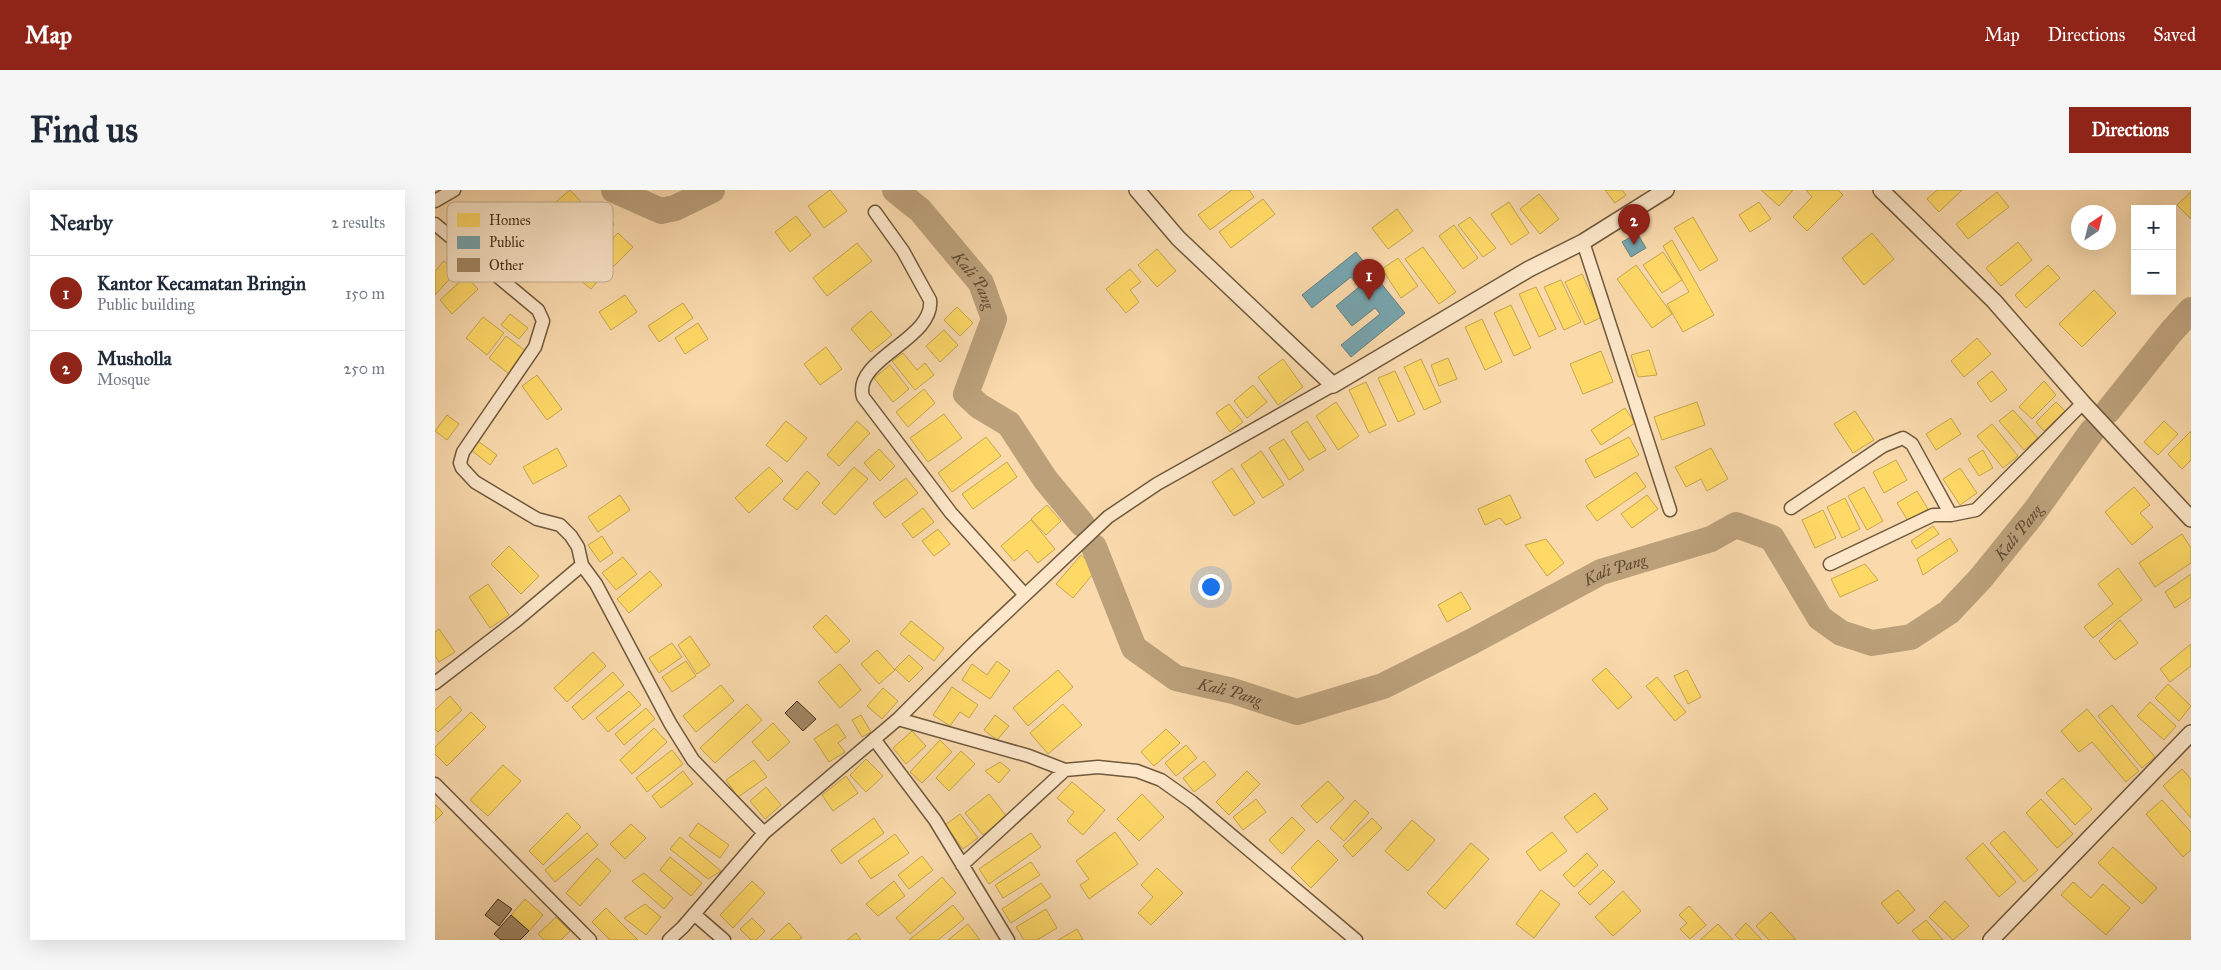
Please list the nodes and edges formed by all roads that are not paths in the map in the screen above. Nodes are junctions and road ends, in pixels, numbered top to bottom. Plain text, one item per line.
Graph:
1 (454, 190) edge
2 (1137, 190) edge
3 (1666, 190) edge
4 (1881, 190) edge
5 (435, 201) edge
6 (875, 212) dead end
7 (435, 224) edge
8 (447, 234) edge
9 (1583, 242) junction
10 (504, 282) edge
11 (1333, 385) junction
12 (2083, 403) junction
13 (2159, 484) junction
14 (1791, 508) dead end
15 (1670, 510) dead end
16 (1951, 515) junction
17 (2191, 519) edge
18 (1830, 564) dead end
19 (582, 565) junction
20 (1025, 595) junction
21 (435, 683) edge
22 (898, 719) junction
23 (2191, 732) edge
24 (875, 739) junction
25 (1065, 770) junction
26 (435, 784) edge
27 (764, 833) junction
28 (962, 865) junction
29 (694, 914) junction
30 (590, 940) edge
31 (669, 940) edge
32 (724, 940) edge
33 (1007, 940) edge
34 (1356, 940) edge
35 (1991, 940) edge

1 - 5 street
2 - 11 street
3 - 9 street
4 - 12 street
6 - 20 street
7 - 8 street
9 - 11 street
9 - 15 street
10 - 19 street
11 - 20 street
12 - 13 street
12 - 13 street
12 - 16 street
13 - 17 street
14 - 16 street
16 - 18 street
19 - 21 street
19 - 27 street
20 - 22 street
22 - 24 street
22 - 25 street
23 - 35 street
24 - 27 street
24 - 28 street
25 - 28 street
25 - 34 street
26 - 30 street
27 - 29 street
28 - 33 street
29 - 31 street
29 - 32 street

